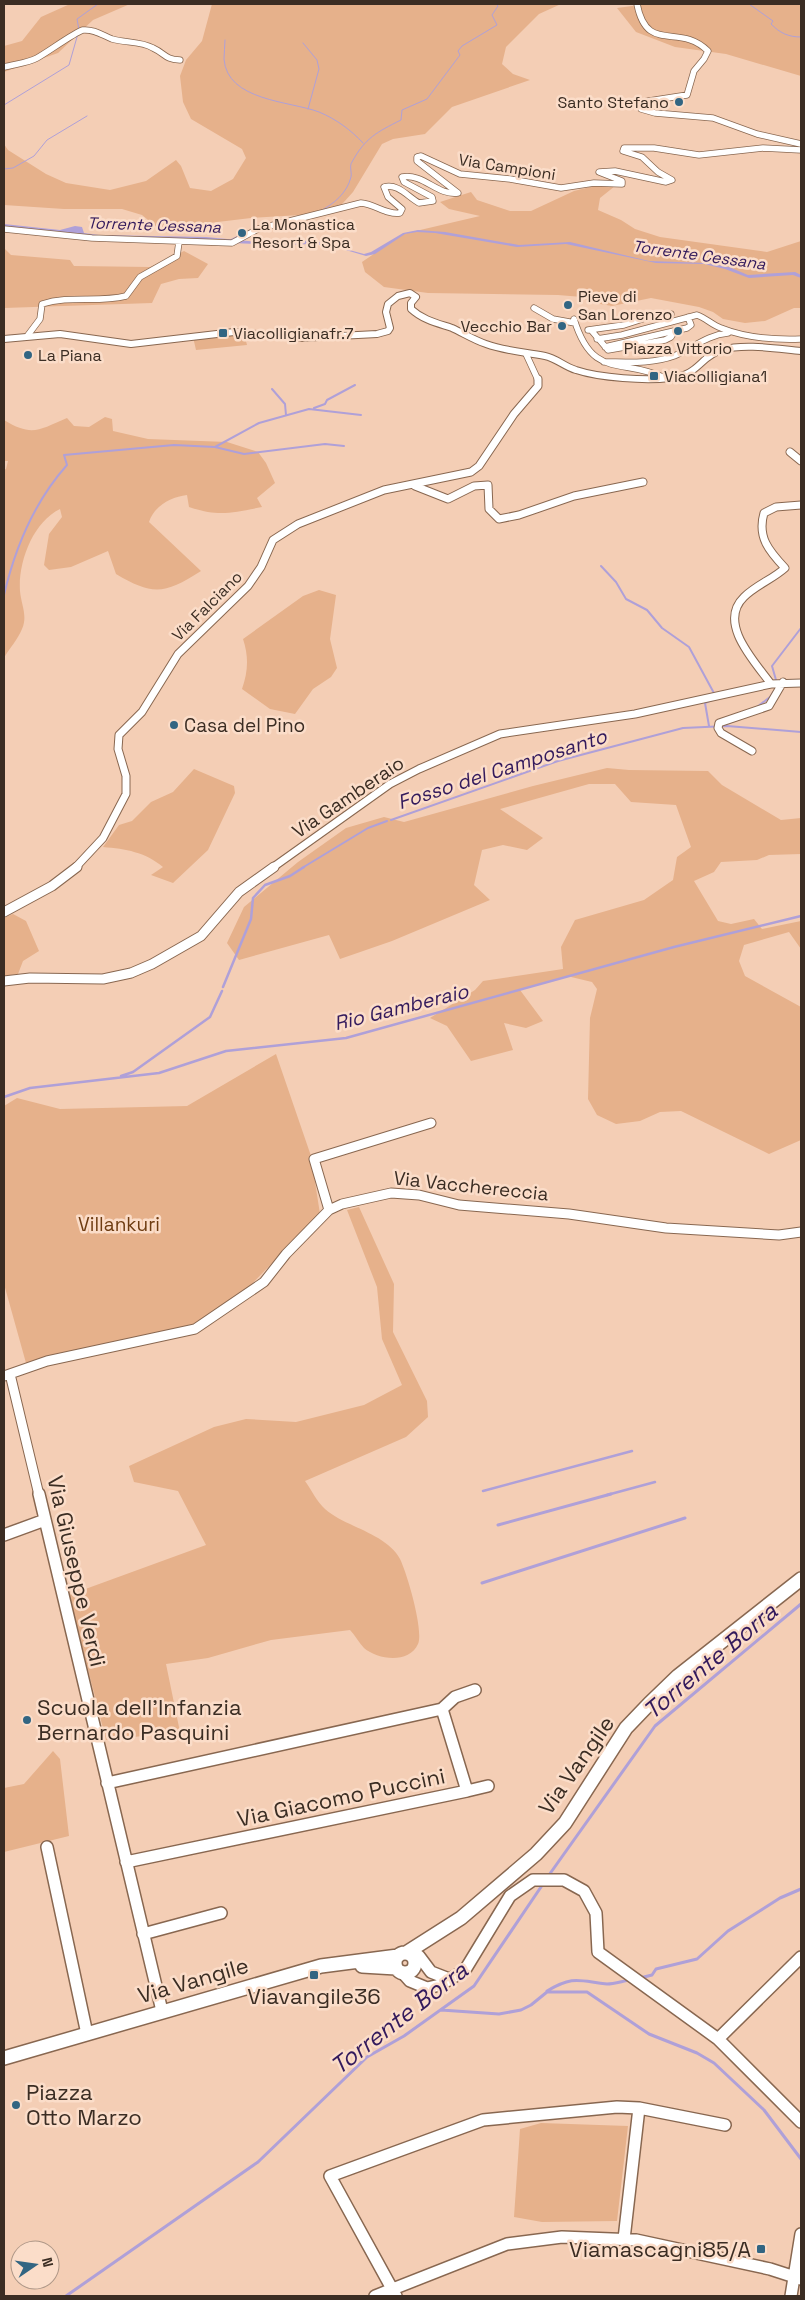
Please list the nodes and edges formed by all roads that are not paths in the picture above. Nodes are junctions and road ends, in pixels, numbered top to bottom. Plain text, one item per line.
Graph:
1 (638, 4) edge
2 (180, 60) dead end
3 (4, 67) edge
4 (801, 144) edge
5 (801, 150) edge
6 (4, 229) edge
7 (178, 242) junction
8 (534, 308) dead end
9 (697, 315) joint
10 (675, 316) junction
11 (688, 317) junction
12 (575, 321) joint
13 (593, 328) joint
14 (674, 332) junction
15 (745, 334) junction
16 (28, 335) junction
17 (622, 335) junction
18 (4, 338) edge
19 (597, 339) junction
20 (801, 339) edge
21 (626, 342) junction
22 (606, 348) junction
23 (801, 351) edge
24 (526, 354) junction
25 (604, 362) junction
26 (665, 378) junction
27 (790, 452) dead end
28 (801, 461) edge
29 (643, 482) dead end
30 (407, 484) junction
31 (801, 505) edge
32 (783, 682) junction
33 (801, 683) edge
34 (771, 684) junction
35 (752, 751) dead end
36 (4, 912) edge
37 (4, 981) edge
38 (431, 1123) dead end
39 (329, 1210) junction
40 (801, 1232) edge
41 (7, 1375) edge
42 (44, 1520) junction
43 (4, 1535) edge
44 (801, 1579) edge
45 (475, 1690) dead end
46 (442, 1709) junction
47 (107, 1783) junction
48 (488, 1786) dead end
49 (467, 1791) junction
50 (47, 1847) dead end
51 (126, 1862) junction
52 (221, 1913) dead end
53 (143, 1934) junction
54 (801, 1957) edge
55 (406, 1961) junction
56 (449, 1979) junction
57 (162, 2011) junction
58 (87, 2034) junction
59 (718, 2039) junction
60 (4, 2058) edge
61 (639, 2108) junction
62 (801, 2122) edge
63 (725, 2125) dead end
64 (801, 2234) edge
65 (624, 2238) junction
66 (798, 2278) edge
67 (394, 2292) edge
68 (376, 2296) edge
69 (790, 2296) edge

1 - 4 street
2 - 3 street
5 - 7 street, Via Campioni
6 - 7 street
7 - 16 street
8 - 12 street
9 - 11 street
9 - 15 street
10 - 11 street
10 - 13 street
10 - 17 street
11 - 14 street
12 - 25 street
13 - 19 street
14 - 21 street
14 - 22 street
15 - 20 street
15 - 25 street
16 - 18 street
16 - 24 street
17 - 19 street
17 - 21 street
19 - 22 street
21 - 22 street
23 - 26 street
24 - 26 street
24 - 30 street, Via Falciano
25 - 26 street
27 - 28 street
29 - 30 street
30 - 36 street, Via Falciano
31 - 34 street
32 - 33 street, Via Gamberaio
32 - 34 street, Via Gamberaio
32 - 35 street
34 - 37 street, Via Gamberaio
38 - 39 street
39 - 40 street, Via Vacchereccia
39 - 41 street, Via Vacchereccia
41 - 42 street, Via Giuseppe Verdi
42 - 43 street
42 - 47 street, Via Giuseppe Verdi
44 - 55 street, Via Vangile
45 - 46 street
46 - 47 street
46 - 49 street, Via Giacomo Puccini
47 - 51 street, Via Giuseppe Verdi
48 - 49 street
49 - 51 street, Via Giacomo Puccini
50 - 58 street
51 - 53 street, Via Giuseppe Verdi
52 - 53 street
53 - 57 street, Via Giuseppe Verdi
54 - 59 street
55 - 56 street
55 - 56 street
55 - 57 street, Via Vangile
56 - 59 street
57 - 58 street, Via Vangile
58 - 60 street, Via Vangile
59 - 62 street
61 - 63 street
61 - 65 street
61 - 67 street
64 - 66 street
65 - 66 street
65 - 67 street
66 - 69 street
67 - 68 street

